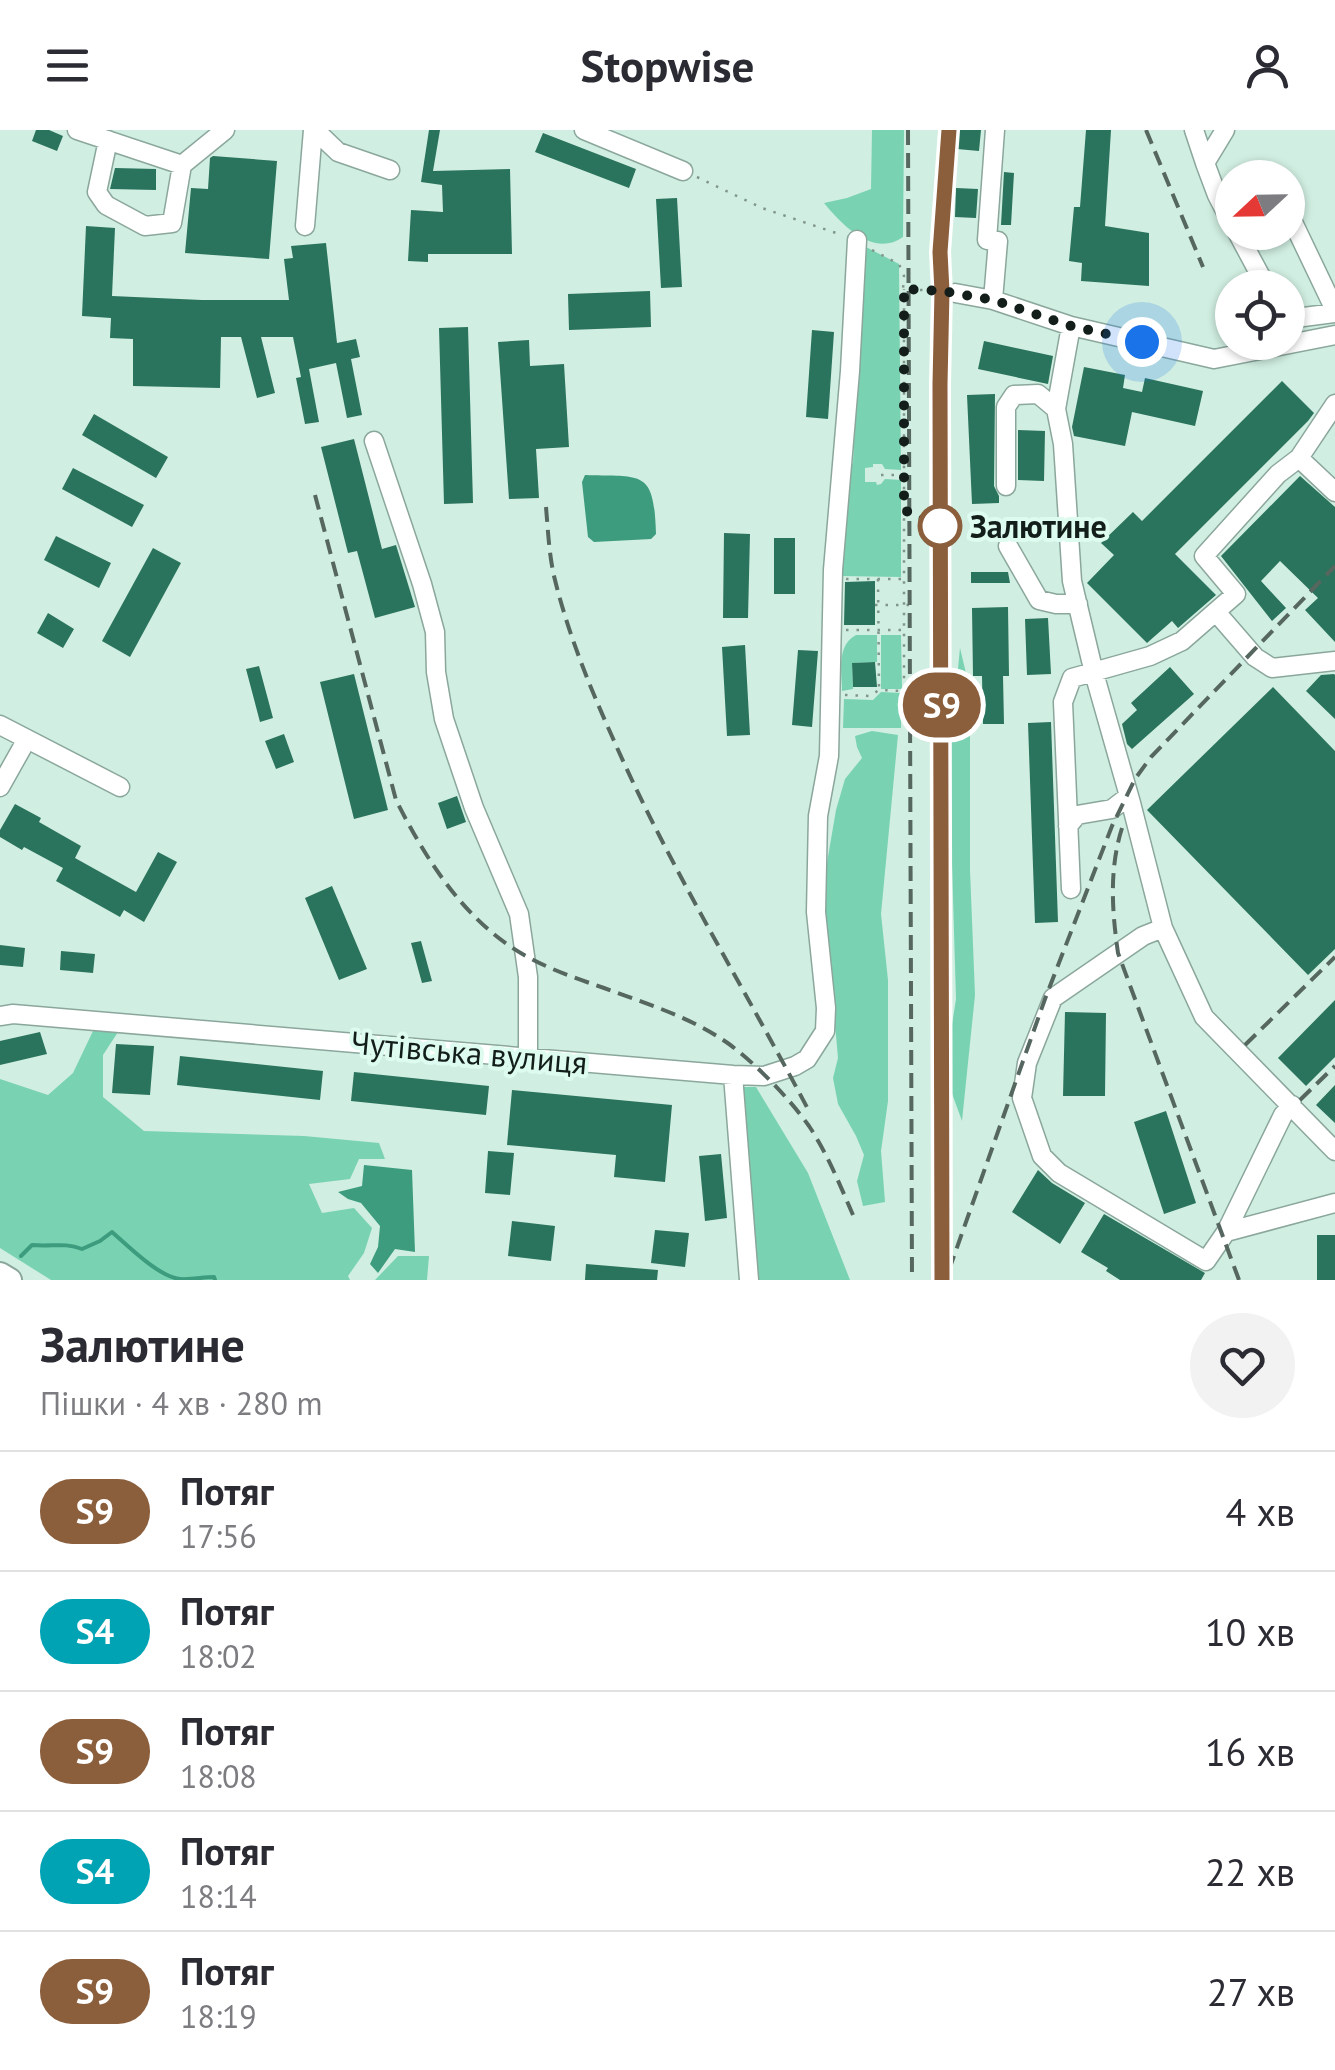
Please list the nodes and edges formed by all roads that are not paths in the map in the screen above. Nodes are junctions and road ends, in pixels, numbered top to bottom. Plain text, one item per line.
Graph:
1 (77, 130) edge
2 (225, 130) edge
3 (314, 130) edge
4 (584, 130) edge
5 (995, 130) edge
6 (1194, 130) edge
7 (1225, 130) edge
8 (108, 140) junction
9 (1204, 163) junction
10 (182, 165) junction
11 (390, 170) dead end
12 (683, 171) road end
13 (1215, 190) edge
14 (305, 226) dead end
15 (857, 240) road end
16 (1305, 248) edge
17 (955, 293) road end
18 (993, 300) junction
19 (1335, 311) edge
20 (1305, 316) edge
21 (1071, 326) junction
22 (1335, 336) edge
23 (1305, 337) edge
24 (1215, 359) edge
25 (1335, 404) edge
26 (1056, 409) junction
27 (374, 441) dead end
28 (1298, 458) junction
29 (1006, 486) dead end
30 (1335, 492) edge
31 (1008, 546) dead end
32 (1078, 604) junction
33 (1216, 612) junction
34 (1335, 661) edge
35 (1094, 672) junction
36 (0, 724) edge
37 (27, 739) junction
38 (0, 787) edge
39 (120, 787) dead end
40 (1129, 796) junction
41 (1068, 826) junction
42 (1070, 890) dead end
43 (1162, 928) junction
44 (0, 1016) edge
45 (528, 1058) junction
46 (733, 1075) junction
47 (1292, 1105) junction
48 (1335, 1151) edge
49 (1335, 1203) edge
50 (1226, 1232) junction
51 (0, 1274) edge
52 (10, 1280) edge
53 (749, 1280) edge

1 - 8 street
2 - 10 street
3 - 11 street
3 - 14 street
4 - 12 street
5 - 18 street
6 - 9 street
7 - 9 street
8 - 10 street
8 - 10 street
9 - 13 street
15 - 46 street, Чутівська вулиця
16 - 19 street
17 - 18 street
18 - 21 street
19 - 20 street
21 - 24 street
21 - 26 street
22 - 23 street
25 - 28 street
26 - 29 street
26 - 32 street
27 - 45 street
28 - 30 street
28 - 33 street
31 - 32 street
32 - 35 street
33 - 34 street
33 - 35 street
35 - 40 street
35 - 41 street
36 - 37 street
37 - 38 street
37 - 39 street
40 - 41 street
40 - 43 street
41 - 42 street
43 - 47 street
43 - 50 street
44 - 45 street, Чутівська вулиця
45 - 46 street, Чутівська вулиця
46 - 53 street
47 - 48 street
47 - 50 street
49 - 50 street
51 - 52 main road

